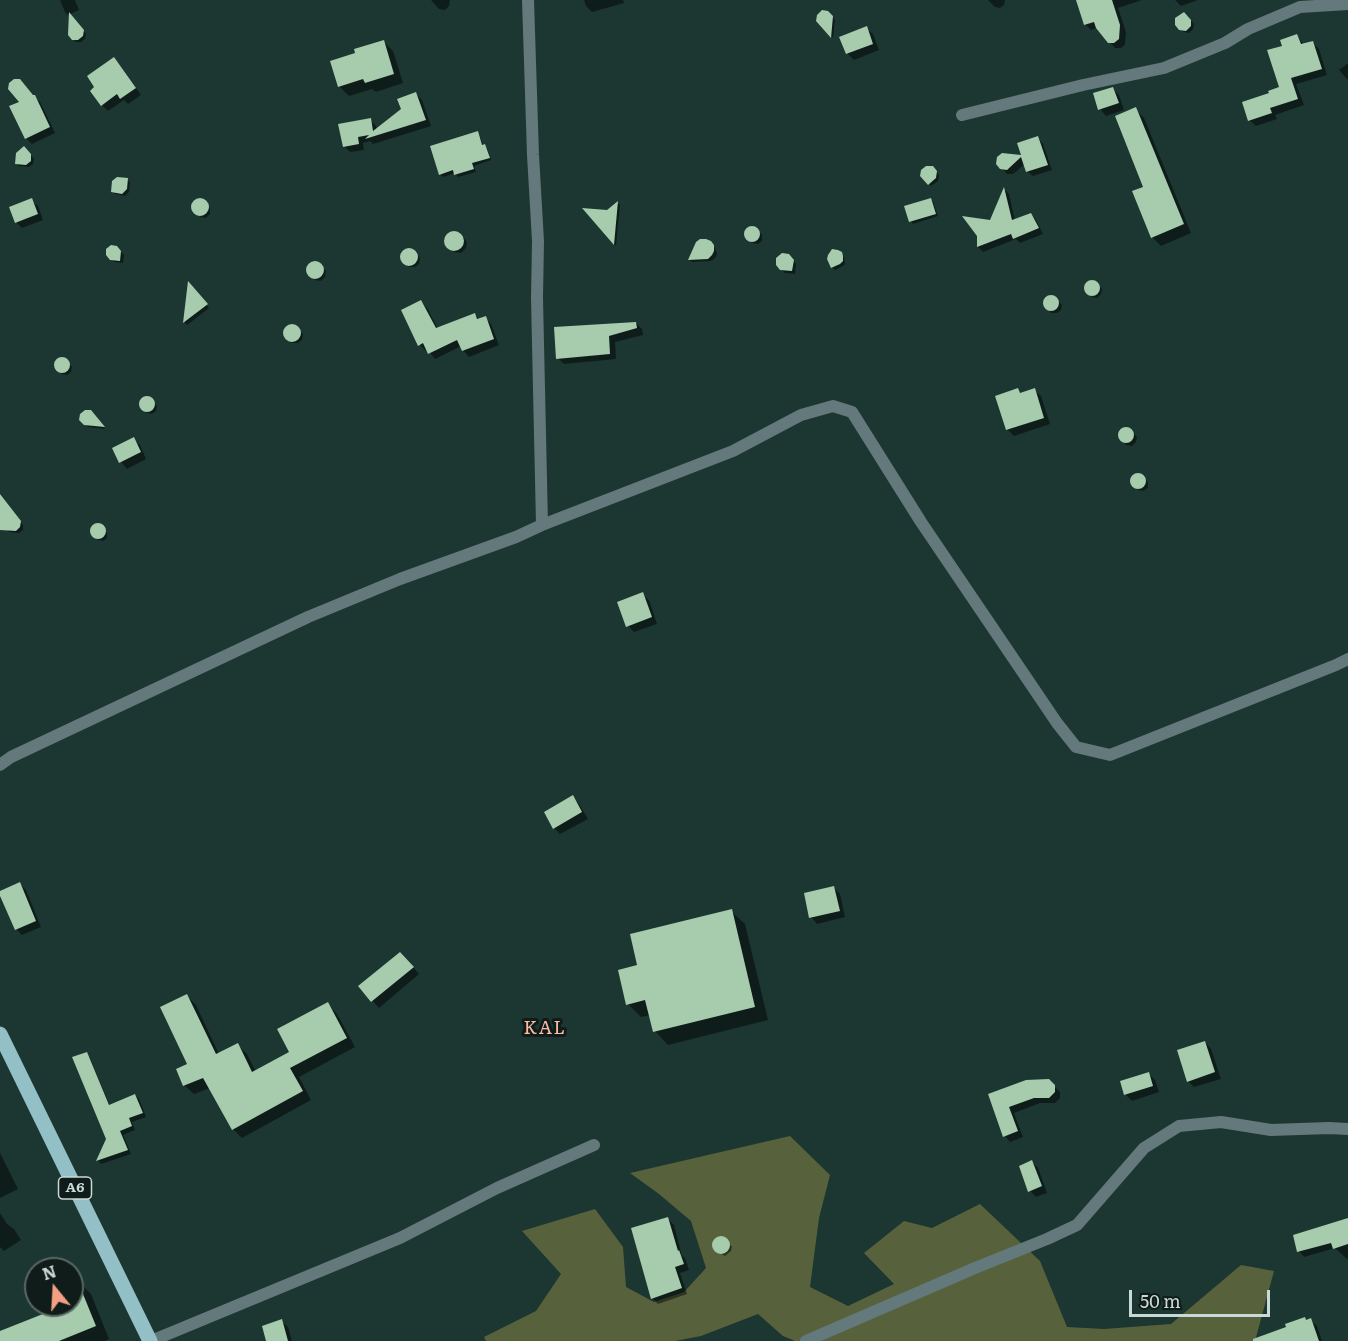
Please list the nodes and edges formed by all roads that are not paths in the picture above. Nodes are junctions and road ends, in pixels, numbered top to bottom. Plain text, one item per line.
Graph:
1 (528, 0) edge
2 (1348, 4) edge
3 (962, 115) dead end
4 (542, 525) junction
5 (1348, 659) edge
6 (5, 756) edge
7 (0, 765) edge
8 (0, 1035) edge
9 (1348, 1129) edge
10 (594, 1145) dead end
11 (150, 1341) edge
12 (806, 1341) edge

1 - 4 street
2 - 3 street
4 - 5 street
4 - 6 street
6 - 7 street
8 - 11 main road, A6
9 - 12 street
10 - 11 street

